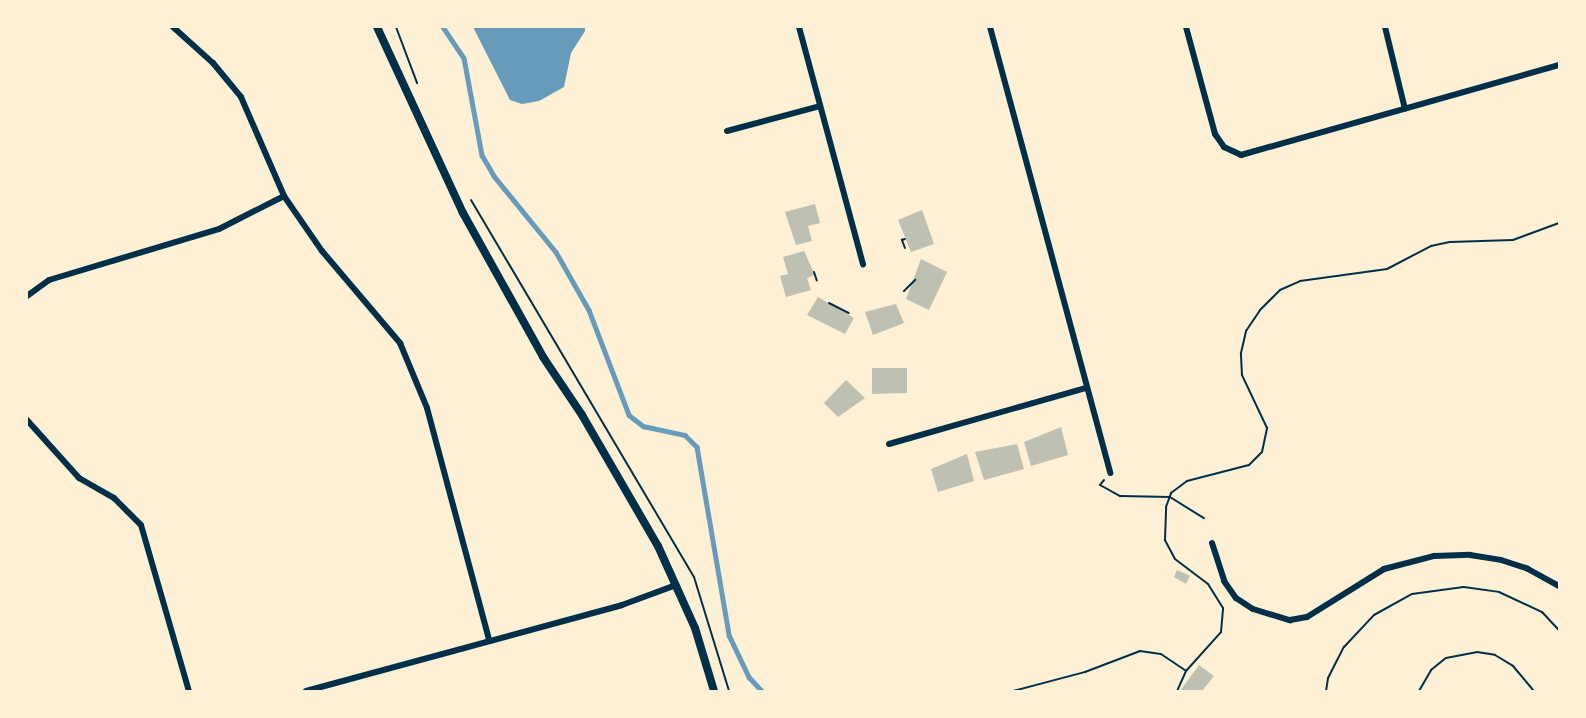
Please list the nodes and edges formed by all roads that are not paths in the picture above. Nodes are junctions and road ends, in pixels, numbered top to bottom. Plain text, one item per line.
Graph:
1 (172, 27) edge
2 (376, 27) edge
3 (799, 27) edge
4 (990, 27) edge
5 (1186, 27) edge
6 (1385, 27) edge
7 (1559, 65) edge
8 (820, 106) junction
9 (1405, 109) junction
10 (727, 131) dead end
11 (284, 196) junction
12 (863, 265) dead end
13 (27, 296) edge
14 (1086, 388) junction
15 (27, 420) edge
16 (889, 444) dead end
17 (1110, 473) road end
18 (1212, 543) dead end
19 (676, 585) junction
20 (1559, 586) edge
21 (489, 639) junction
22 (189, 691) edge
23 (306, 691) edge
24 (714, 691) edge

1 - 11 street
2 - 19 main road
3 - 8 street
4 - 14 street
5 - 9 street
6 - 9 street
7 - 9 street
8 - 10 street
8 - 12 street
11 - 13 street
11 - 21 street
14 - 16 street
14 - 17 street
15 - 22 street
18 - 20 street
19 - 21 street
19 - 24 main road
21 - 23 street

